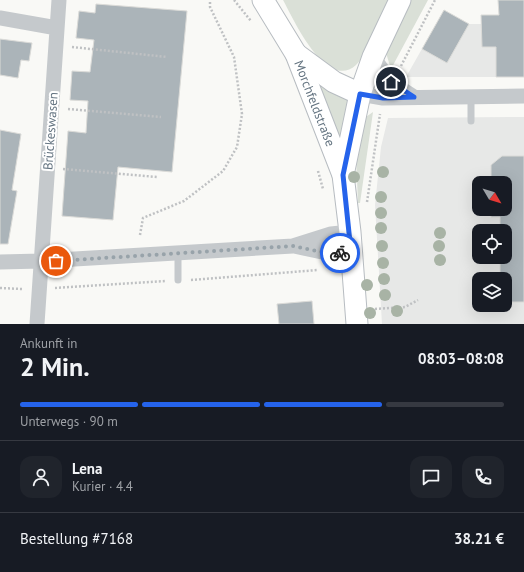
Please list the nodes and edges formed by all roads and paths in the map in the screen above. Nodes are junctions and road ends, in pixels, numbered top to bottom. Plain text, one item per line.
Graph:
1 (59, 0) edge
2 (210, 0) edge
3 (234, 0) edge
4 (263, 0) edge
5 (400, 0) edge
6 (435, 0) edge
7 (0, 18) edge
8 (253, 24) dead end
9 (57, 28) junction
10 (56, 46) junction
11 (296, 54) junction
12 (167, 57) dead end
13 (373, 57) junction
14 (391, 82) junction
15 (360, 94) junction
16 (471, 96) junction
17 (524, 96) edge
18 (414, 97) junction
19 (383, 98) junction
20 (52, 108) junction
21 (161, 117) dead end
22 (471, 121) dead end
23 (47, 168) junction
24 (318, 170) dead end
25 (343, 175) junction
26 (157, 176) dead end
27 (324, 191) dead end
28 (367, 203) dead end
29 (140, 235) dead end
30 (351, 242) junction
31 (293, 246) junction
32 (178, 253) junction
33 (41, 261) junction
34 (0, 262) edge
35 (178, 280) dead end
36 (0, 288) edge
37 (11, 288) dead end
38 (418, 300) dead end
39 (372, 302) dead end
40 (373, 309) junction
41 (365, 319) edge
42 (37, 324) edge

1 - 9 street, Brückeswasen
2 - 29 path
3 - 8 path
4 - 11 main road, Morchfeldstraße
5 - 13 main road, Morchfeldstraße
6 - 14 path
7 - 9 street
9 - 10 street, Brückeswasen
10 - 12 path
10 - 20 street, Brückeswasen
11 - 15 main road, Morchfeldstraße
11 - 25 main road, Morchfeldstraße
13 - 14 street
13 - 15 main road, Morchfeldstraße
14 - 18 street
15 - 19 street
15 - 25 main road, Morchfeldstraße
16 - 17 street
16 - 18 street
16 - 22 lane
18 - 19 street
19 - 28 path
20 - 21 path
20 - 23 street, Brückeswasen
23 - 26 path
23 - 33 street, Brückeswasen
24 - 27 path
25 - 30 main road, Morchfeldstraße
30 - 31 street
30 - 31 street
30 - 41 main road, Morchfeldstraße
31 - 32 street
32 - 33 street
32 - 35 lane
33 - 34 street
33 - 42 street, Brückeswasen
36 - 37 path
38 - 40 path
39 - 40 path
40 - 41 path

